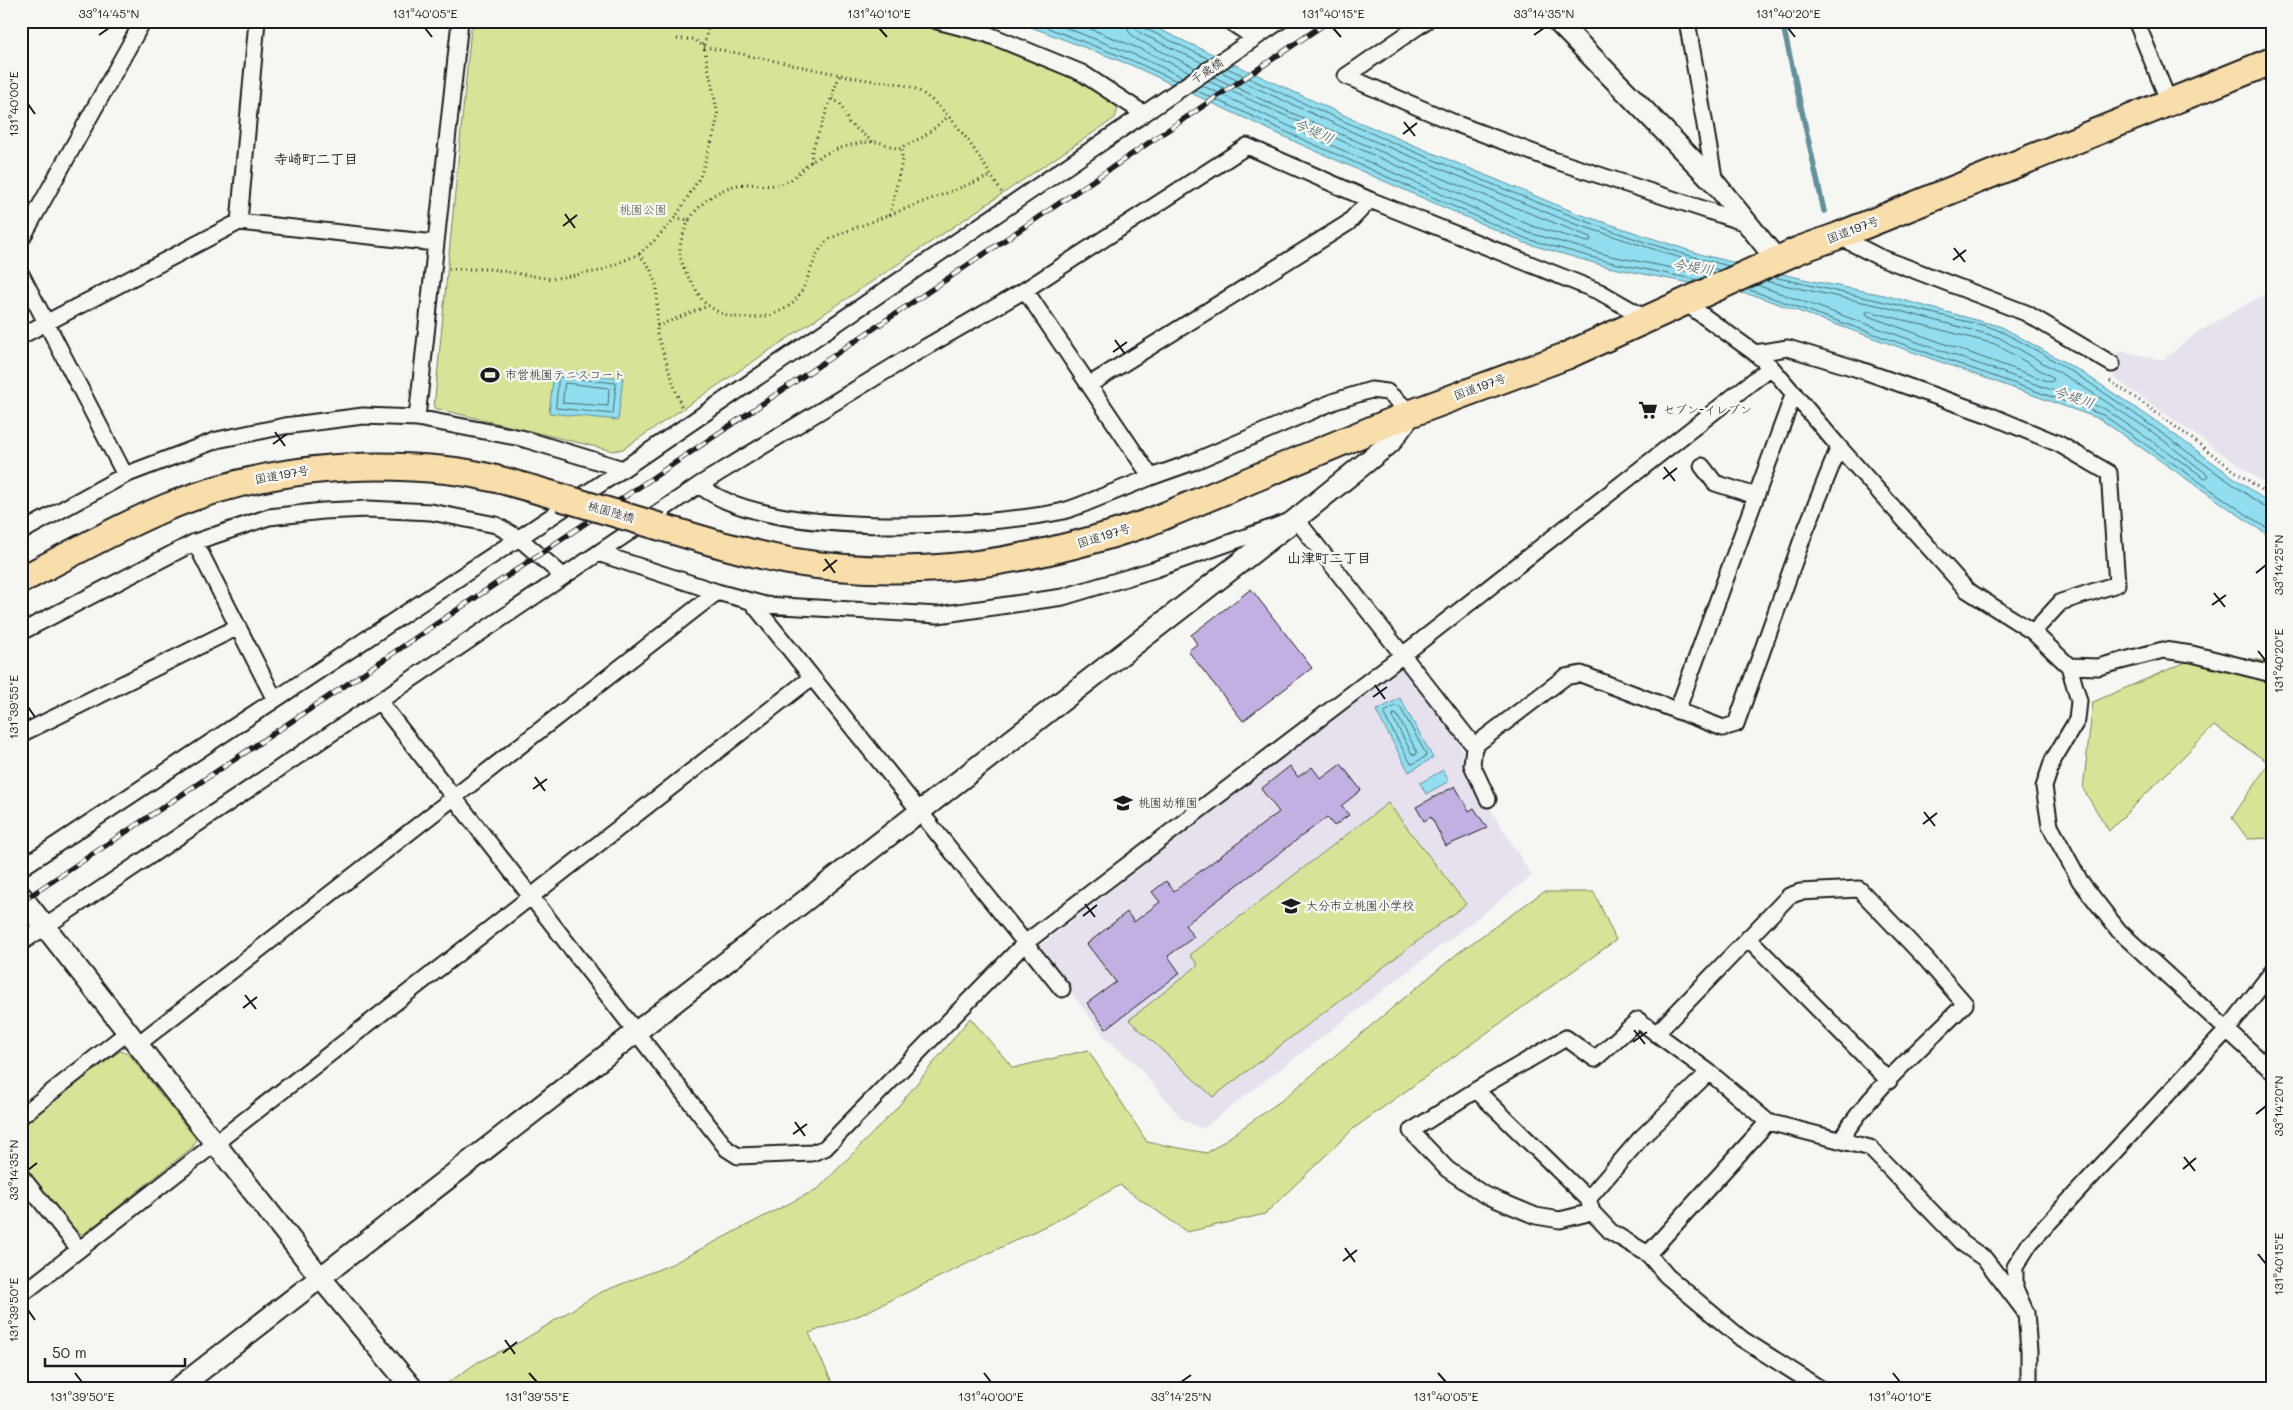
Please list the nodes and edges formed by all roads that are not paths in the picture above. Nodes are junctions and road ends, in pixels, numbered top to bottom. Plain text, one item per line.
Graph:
1 (143, 21) edge
2 (257, 21) edge
3 (460, 21) edge
4 (937, 21) edge
5 (1229, 21) edge
6 (1280, 21) edge
7 (1426, 21) edge
8 (1557, 21) edge
9 (1687, 21) edge
10 (2136, 21) edge
11 (1255, 38) junction
12 (2272, 61) edge
13 (2169, 102) junction
14 (1143, 113) junction
15 (1715, 183) junction
16 (1370, 200) junction
17 (239, 222) junction
18 (1750, 224) junction
19 (1838, 236) junction
20 (21, 240) edge
21 (435, 243) junction
22 (1772, 262) junction
23 (21, 274) edge
24 (1025, 290) junction
25 (1690, 299) junction
26 (1647, 319) junction
27 (46, 323) junction
28 (21, 336) edge
29 (1755, 353) junction
30 (1771, 367) junction
31 (2109, 371) road end
32 (1089, 385) junction
33 (1794, 393) junction
34 (1412, 413) junction
35 (417, 418) junction
36 (1839, 447) junction
37 (1702, 466) dead end
38 (623, 469) junction
39 (125, 475) junction
40 (1151, 477) junction
41 (699, 485) junction
42 (1756, 496) junction
43 (560, 497) joint
44 (1296, 519) junction
45 (661, 527) joint
46 (21, 532) edge
47 (520, 539) junction
48 (195, 542) junction
49 (598, 553) junction
50 (563, 576) junction
51 (21, 580) edge
52 (717, 592) junction
53 (751, 601) junction
54 (238, 627) junction
55 (21, 632) edge
56 (2033, 632) junction
57 (1404, 654) junction
58 (2069, 666) junction
59 (2272, 674) edge
60 (812, 677) junction
61 (274, 698) junction
62 (379, 701) junction
63 (1677, 711) junction
64 (21, 734) edge
65 (1474, 746) junction
66 (454, 798) junction
67 (1488, 799) dead end
68 (919, 811) junction
69 (21, 868) edge
70 (21, 896) edge
71 (531, 896) junction
72 (45, 926) junction
73 (1748, 938) junction
74 (21, 943) edge
75 (1025, 943) junction
76 (2272, 972) edge
77 (1062, 989) dead end
78 (2228, 1029) junction
79 (636, 1032) junction
80 (1656, 1034) junction
81 (133, 1038) junction
82 (2272, 1071) edge
83 (1709, 1072) junction
84 (1889, 1081) junction
85 (1476, 1090) junction
86 (21, 1116) edge
87 (1768, 1122) junction
88 (1840, 1139) junction
89 (215, 1143) junction
90 (21, 1176) edge
91 (1590, 1206) junction
92 (79, 1250) junction
93 (1648, 1254) junction
94 (320, 1277) junction
95 (21, 1295) edge
96 (2026, 1313) junction
97 (177, 1389) edge
98 (413, 1389) edge
99 (1821, 1389) edge
100 (2027, 1389) edge

1 - 20 street
2 - 17 street
3 - 21 street
4 - 14 street
5 - 11 street
6 - 11 street, 千歳橋
7 - 18 street
8 - 15 street
9 - 15 street
10 - 13 street
11 - 14 street, 千歳橋
12 - 13 highway, 国道197号
13 - 19 highway, 国道197号
14 - 38 street, 千歳橋
15 - 18 street
16 - 24 street
16 - 26 street
16 - 32 street
17 - 21 street
17 - 27 street
18 - 22 street
19 - 22 highway, 国道197号
19 - 31 street
21 - 35 street
22 - 25 highway, 国道197号
23 - 27 street
24 - 32 street
24 - 41 street
25 - 26 highway, 国道197号
25 - 29 street
26 - 34 highway, 国道197号
27 - 28 street
27 - 39 street
29 - 30 street
29 - 56 street
30 - 33 street
30 - 57 street
32 - 40 street
33 - 36 street
33 - 42 street
34 - 40 street
34 - 44 street
34 - 45 highway, 国道197号
35 - 38 street
35 - 39 street
36 - 56 street
36 - 63 street
37 - 42 street
38 - 47 street, 千歳橋
39 - 46 street
40 - 41 street
41 - 49 street
42 - 63 street
43 - 45 highway, 桃園陸橋, bridge
43 - 51 highway, 国道197号
44 - 53 street
44 - 57 street
44 - 68 street
47 - 48 street
47 - 50 street
47 - 61 street, 千歳橋
48 - 54 street
48 - 55 street
49 - 50 street
49 - 52 street
50 - 62 street
52 - 53 street
52 - 66 street
53 - 60 street
54 - 61 street
54 - 64 street
56 - 58 street
57 - 65 street
57 - 75 street
58 - 59 street
58 - 78 street
60 - 68 street
60 - 71 street
61 - 69 street, 千歳橋
62 - 66 street
62 - 72 street
63 - 65 street
65 - 67 street
66 - 71 street
66 - 81 street
68 - 75 street
68 - 79 street
70 - 72 street
71 - 79 street
71 - 89 street
72 - 74 street
72 - 81 street
73 - 80 street
73 - 84 street
73 - 84 street
75 - 77 street
75 - 79 street
76 - 78 street
78 - 82 street
78 - 96 street
79 - 94 street
80 - 83 street
80 - 85 street
81 - 86 street
81 - 89 street
83 - 87 street
83 - 91 street
84 - 88 street
85 - 91 street
85 - 91 street
87 - 88 street
87 - 93 street
88 - 96 street
89 - 92 street
89 - 94 street
90 - 92 street
91 - 93 street
92 - 95 street
93 - 99 street
94 - 97 street
94 - 98 street
96 - 100 street

